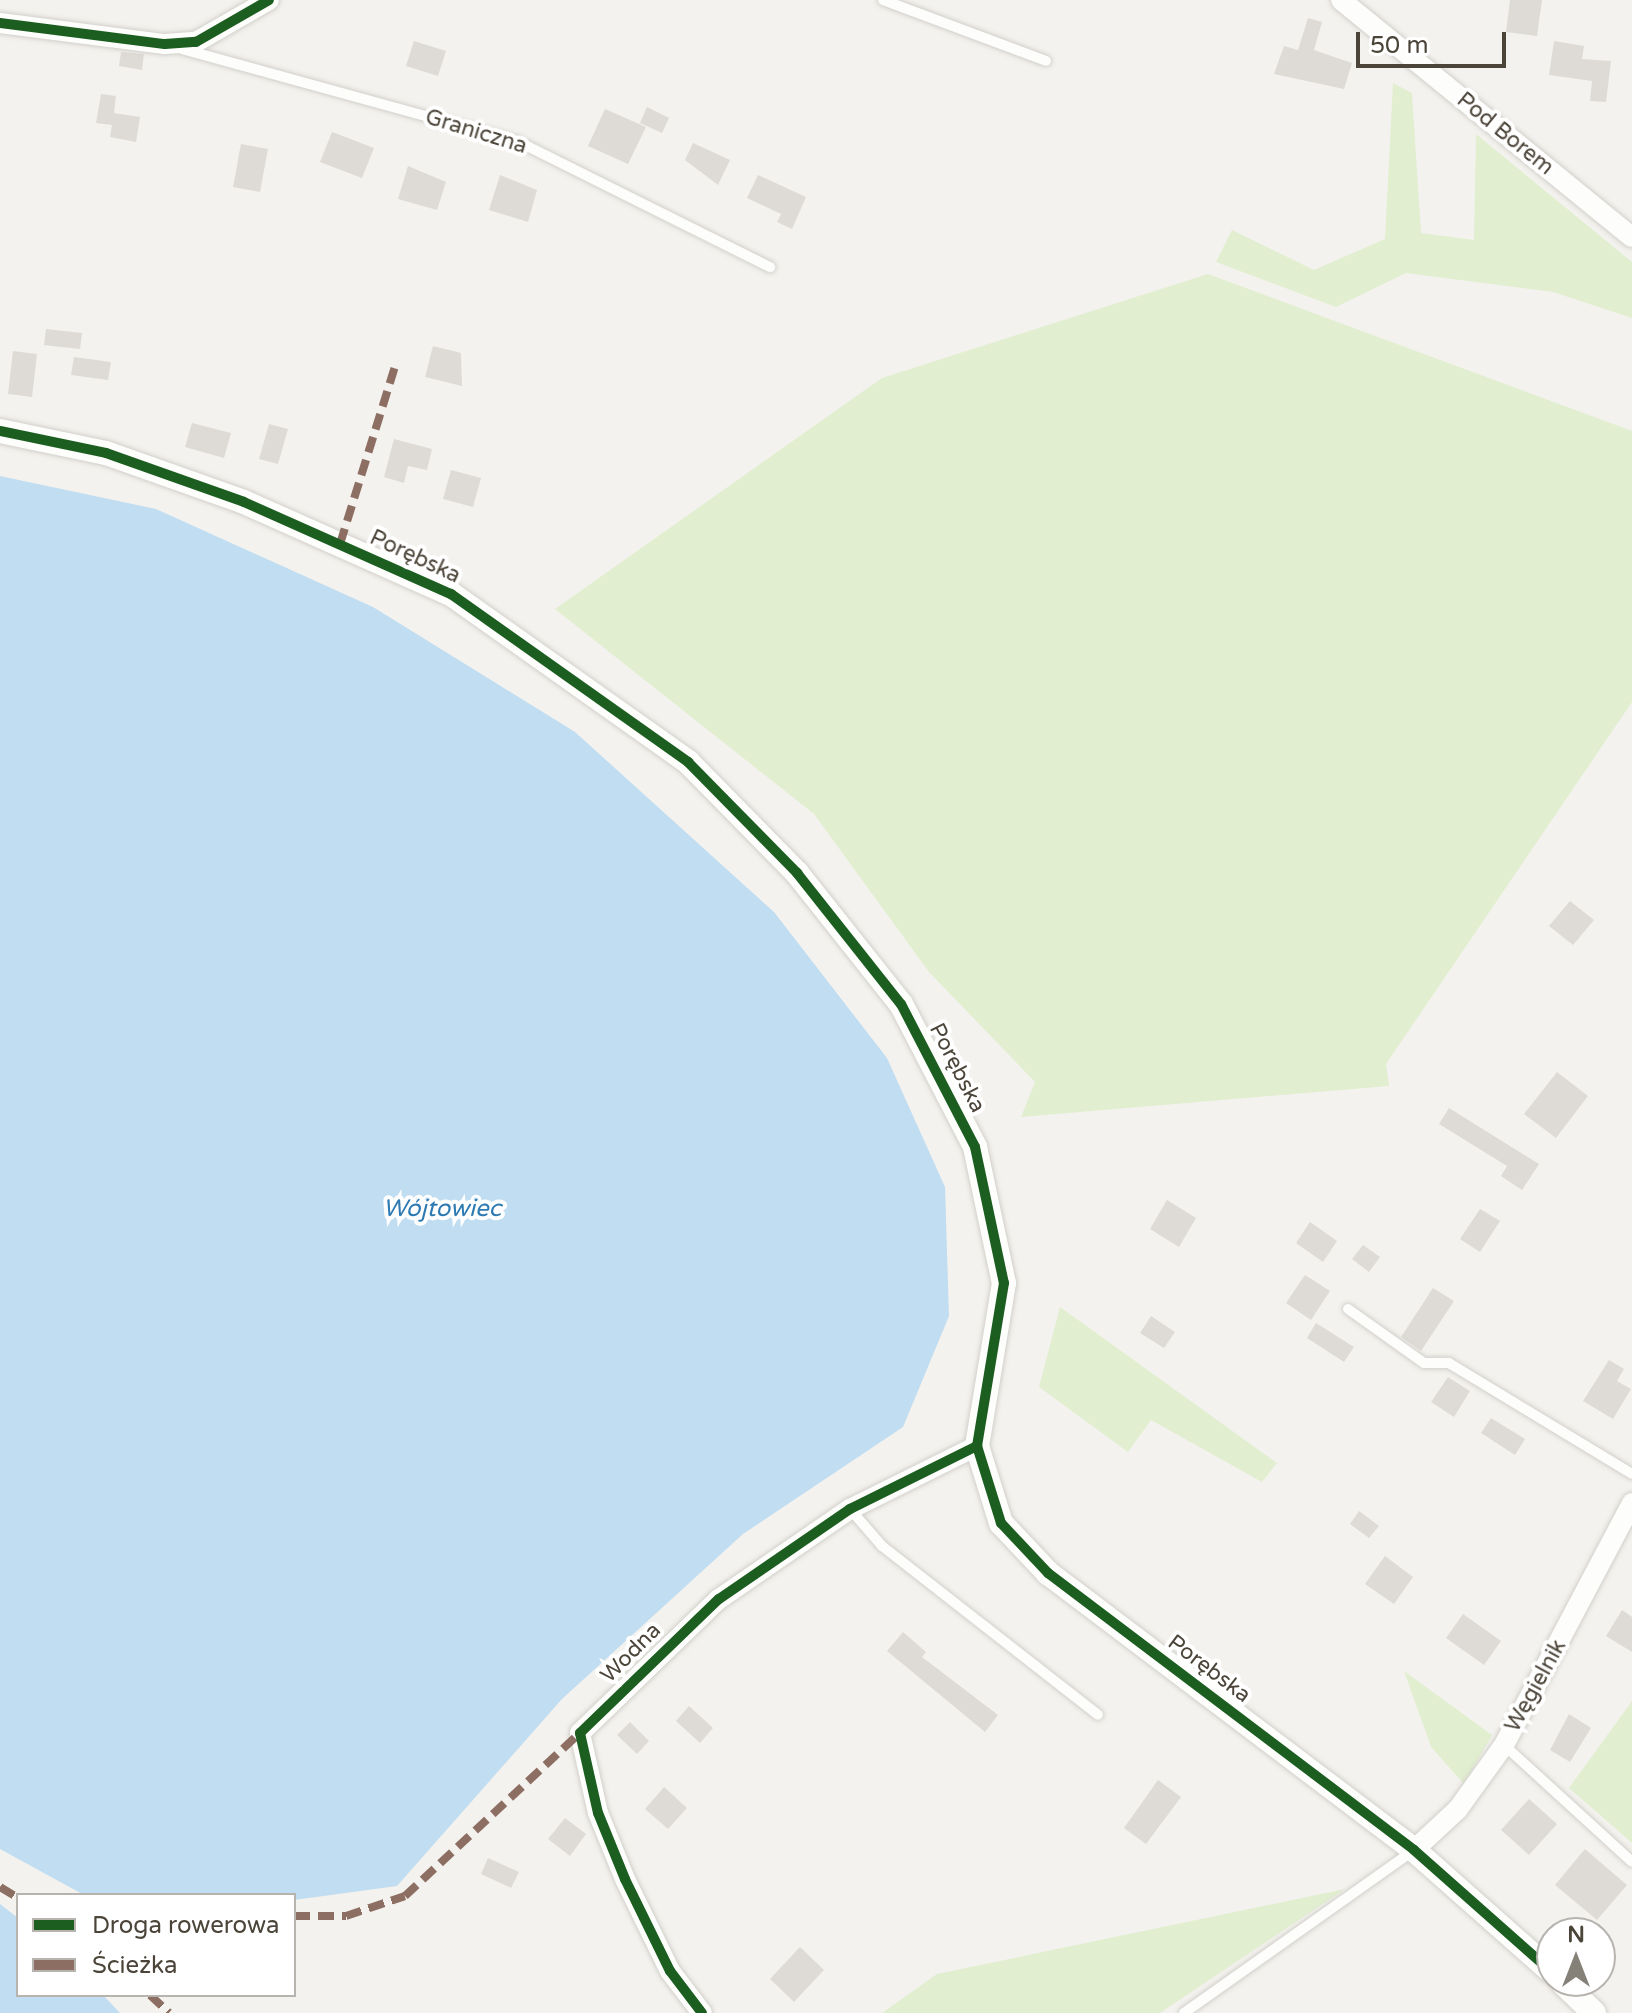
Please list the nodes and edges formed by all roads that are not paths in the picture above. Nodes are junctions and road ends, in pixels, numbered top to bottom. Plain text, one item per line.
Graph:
1 (269, 0) edge
2 (883, 0) edge
3 (1341, 0) edge
4 (0, 23) edge
5 (165, 44) junction
6 (1046, 61) dead end
7 (1632, 237) edge
8 (770, 267) dead end
9 (0, 431) edge
10 (1348, 1309) dead end
11 (977, 1446) junction
12 (1632, 1474) edge
13 (1632, 1503) edge
14 (850, 1509) junction
15 (1098, 1715) dead end
16 (1504, 1745) junction
17 (1414, 1850) junction
18 (1632, 1862) edge
19 (1536, 1958) edge
20 (1578, 1997) edge
21 (702, 2013) edge
22 (1184, 2013) edge
23 (1594, 2013) edge

1 - 5 street, Graniczna
2 - 6 lane
3 - 7 street, Pod Borem
4 - 5 street, Graniczna
5 - 8 lane, Graniczna
9 - 11 street, Porębska
10 - 12 lane
11 - 14 street, Wodna
11 - 17 street, Porębska
13 - 16 street, Węgielnik
14 - 15 lane
14 - 21 street, Wodna
16 - 17 street, Węgielnik
16 - 18 lane
17 - 19 street, Porębska
17 - 22 lane
20 - 23 street

